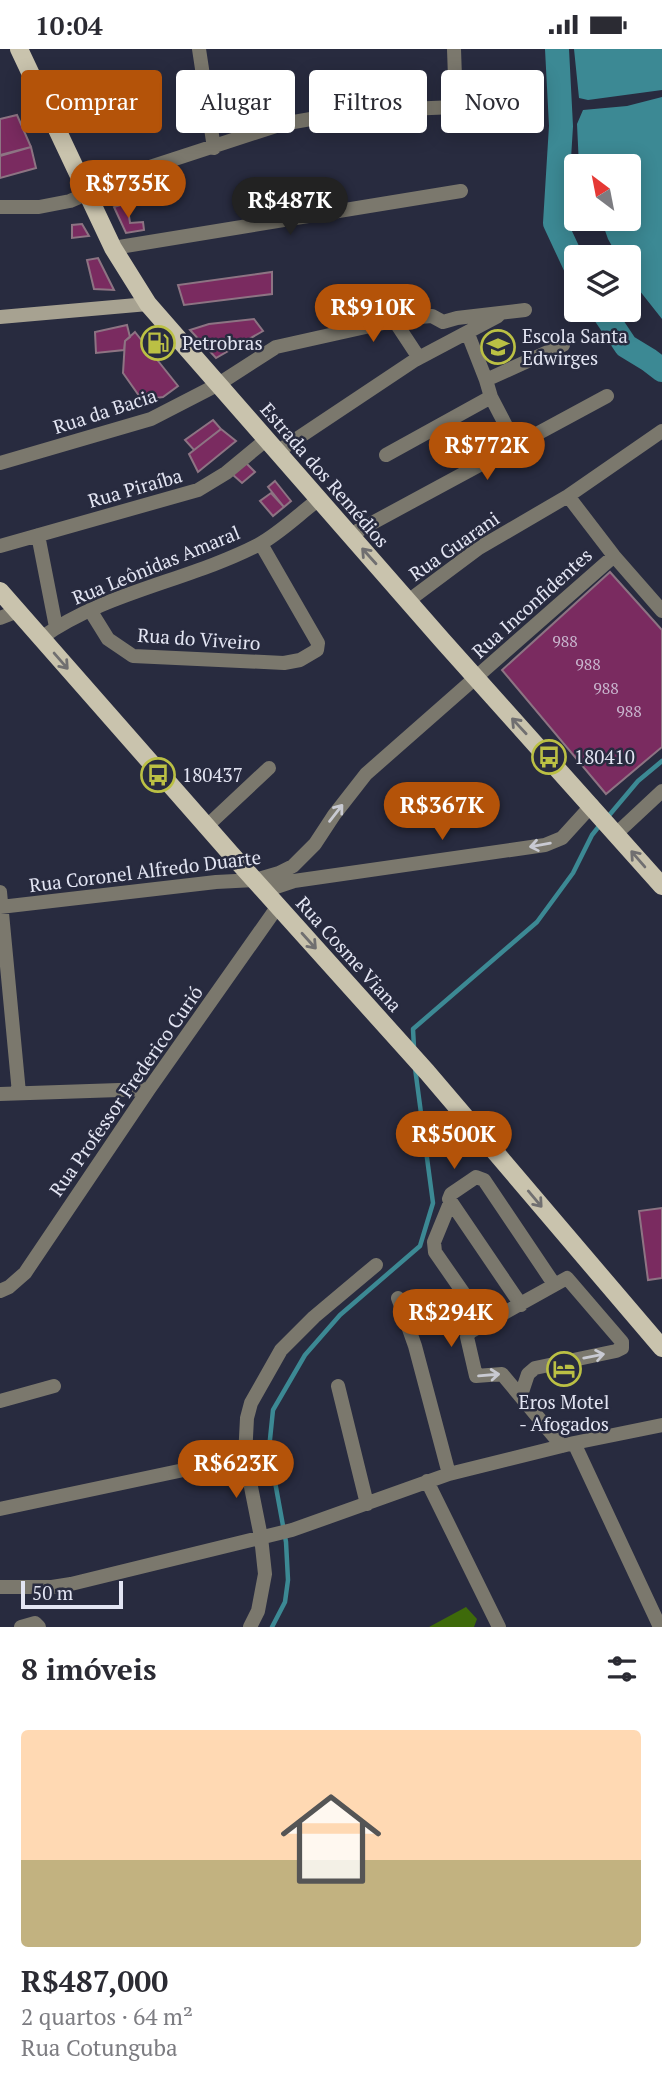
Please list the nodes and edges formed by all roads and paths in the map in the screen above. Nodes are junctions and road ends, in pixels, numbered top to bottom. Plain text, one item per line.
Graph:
1 (19, 49) edge
2 (199, 49) edge
3 (454, 49) edge
4 (214, 148) junction
5 (461, 191) dead end
6 (87, 194) junction
7 (0, 207) edge
8 (113, 248) junction
9 (148, 304) junction
10 (525, 310) dead end
11 (502, 314) junction
12 (0, 317) edge
13 (394, 320) junction
14 (468, 334) junction
15 (563, 345) dead end
16 (419, 358) junction
17 (486, 380) junction
18 (217, 385) junction
19 (607, 396) dead end
20 (491, 397) junction
21 (662, 431) edge
22 (272, 445) junction
23 (517, 447) junction
24 (386, 455) dead end
25 (0, 463) edge
26 (568, 496) junction
27 (318, 500) junction
28 (38, 535) junction
29 (350, 535) junction
30 (261, 544) junction
31 (0, 546) edge
32 (614, 556) junction
33 (0, 591) edge
34 (408, 601) junction
35 (90, 610) junction
36 (18, 611) junction
37 (662, 611) edge
38 (0, 618) edge
39 (56, 627) junction
40 (41, 638) junction
41 (475, 678) junction
42 (269, 768) dead end
43 (662, 791) edge
44 (595, 809) junction
45 (207, 826) junction
46 (616, 832) junction
47 (259, 885) junction
48 (662, 886) edge
49 (1, 902) edge
50 (278, 906) junction
51 (149, 1090) junction
52 (19, 1093) junction
53 (0, 1094) edge
54 (450, 1203) junction
55 (376, 1265) dead end
56 (554, 1284) junction
57 (0, 1291) edge
58 (398, 1298) dead end
59 (521, 1305) junction
60 (485, 1324) junction
61 (662, 1348) edge
62 (54, 1386) dead end
63 (338, 1386) dead end
64 (521, 1395) junction
65 (0, 1401) edge
66 (662, 1425) edge
67 (568, 1444) junction
68 (245, 1457) junction
69 (449, 1474) junction
70 (427, 1481) junction
71 (367, 1504) junction
72 (0, 1509) edge
73 (265, 1536) junction
74 (0, 1587) edge
75 (21, 1627) edge
76 (38, 1627) edge
77 (250, 1627) edge
78 (499, 1627) edge
79 (660, 1627) edge

1 - 6 main road, Estrada dos Remédios
2 - 4 street
3 - 4 street
4 - 6 street
5 - 8 street
6 - 7 street
6 - 8 main road, Estrada dos Remédios
8 - 9 main road, Estrada dos Remédios
9 - 12 main road
9 - 18 main road, Estrada dos Remédios
10 - 11 street, Rua da Bacia
11 - 13 street, Rua da Bacia
11 - 14 street, Rua Piraíba
13 - 16 street
13 - 18 street, Rua da Bacia
14 - 16 street, Rua Piraíba
14 - 17 street
15 - 17 street
16 - 22 street, Rua Piraíba
17 - 20 street
18 - 22 main road, Estrada dos Remédios
18 - 25 street, Rua da Bacia
19 - 23 street
20 - 23 street
20 - 24 street
21 - 26 street, Rua Guarani
22 - 27 main road, Estrada dos Remédios
22 - 28 street, Rua Piraíba
23 - 29 street
26 - 32 street
26 - 34 street, Rua Guarani
27 - 29 main road, Estrada dos Remédios
27 - 30 street, Rua Leônidas Amaral
28 - 31 street, Rua Piraíba
28 - 39 street
34 -> 29 main road, Estrada dos Remédios
30 - 35 street, Rua Leônidas Amaral
30 - 35 street, Rua do Viveiro
32 - 37 street
32 - 41 street, Rua Inconfidentes
33 - 36 main road, Rua Cosme Viana
34 - 41 main road, Estrada dos Remédios
35 - 39 street, Rua Leônidas Amaral
36 - 38 street
36 - 40 main road, Rua Cosme Viana
39 - 40 street, Rua Leônidas Amaral
40 -> 45 main road, Rua Cosme Viana
44 -> 41 main road, Estrada dos Remédios
47 -> 41 street, Rua Coronel Alfredo Duarte
42 - 45 street
43 - 46 street
44 - 46 main road, Estrada dos Remédios
44 -> 47 street
45 - 47 main road, Rua Cosme Viana
48 -> 46 main road, Estrada dos Remédios
47 - 49 street, Rua Coronel Alfredo Duarte
47 - 50 main road, Rua Cosme Viana
49 - 52 street
50 - 51 street, Rua Professor Frederico Curió
50 -> 61 main road, Rua Cosme Viana
51 - 52 street
51 - 57 street, Rua Professor Frederico Curió
52 - 53 street
54 - 56 street
54 - 59 street
54 - 60 street
55 - 68 street
56 - 59 street
64 -> 56 street
58 - 69 street
59 - 60 street
60 -> 64 street
62 - 65 street
63 - 71 street
64 - 67 street
66 - 67 street
67 - 69 street
67 - 79 street
68 - 72 street
68 - 73 street
69 - 70 street
70 - 71 street
70 - 78 street
71 - 73 street
73 - 74 street
73 - 77 street
75 - 76 street

